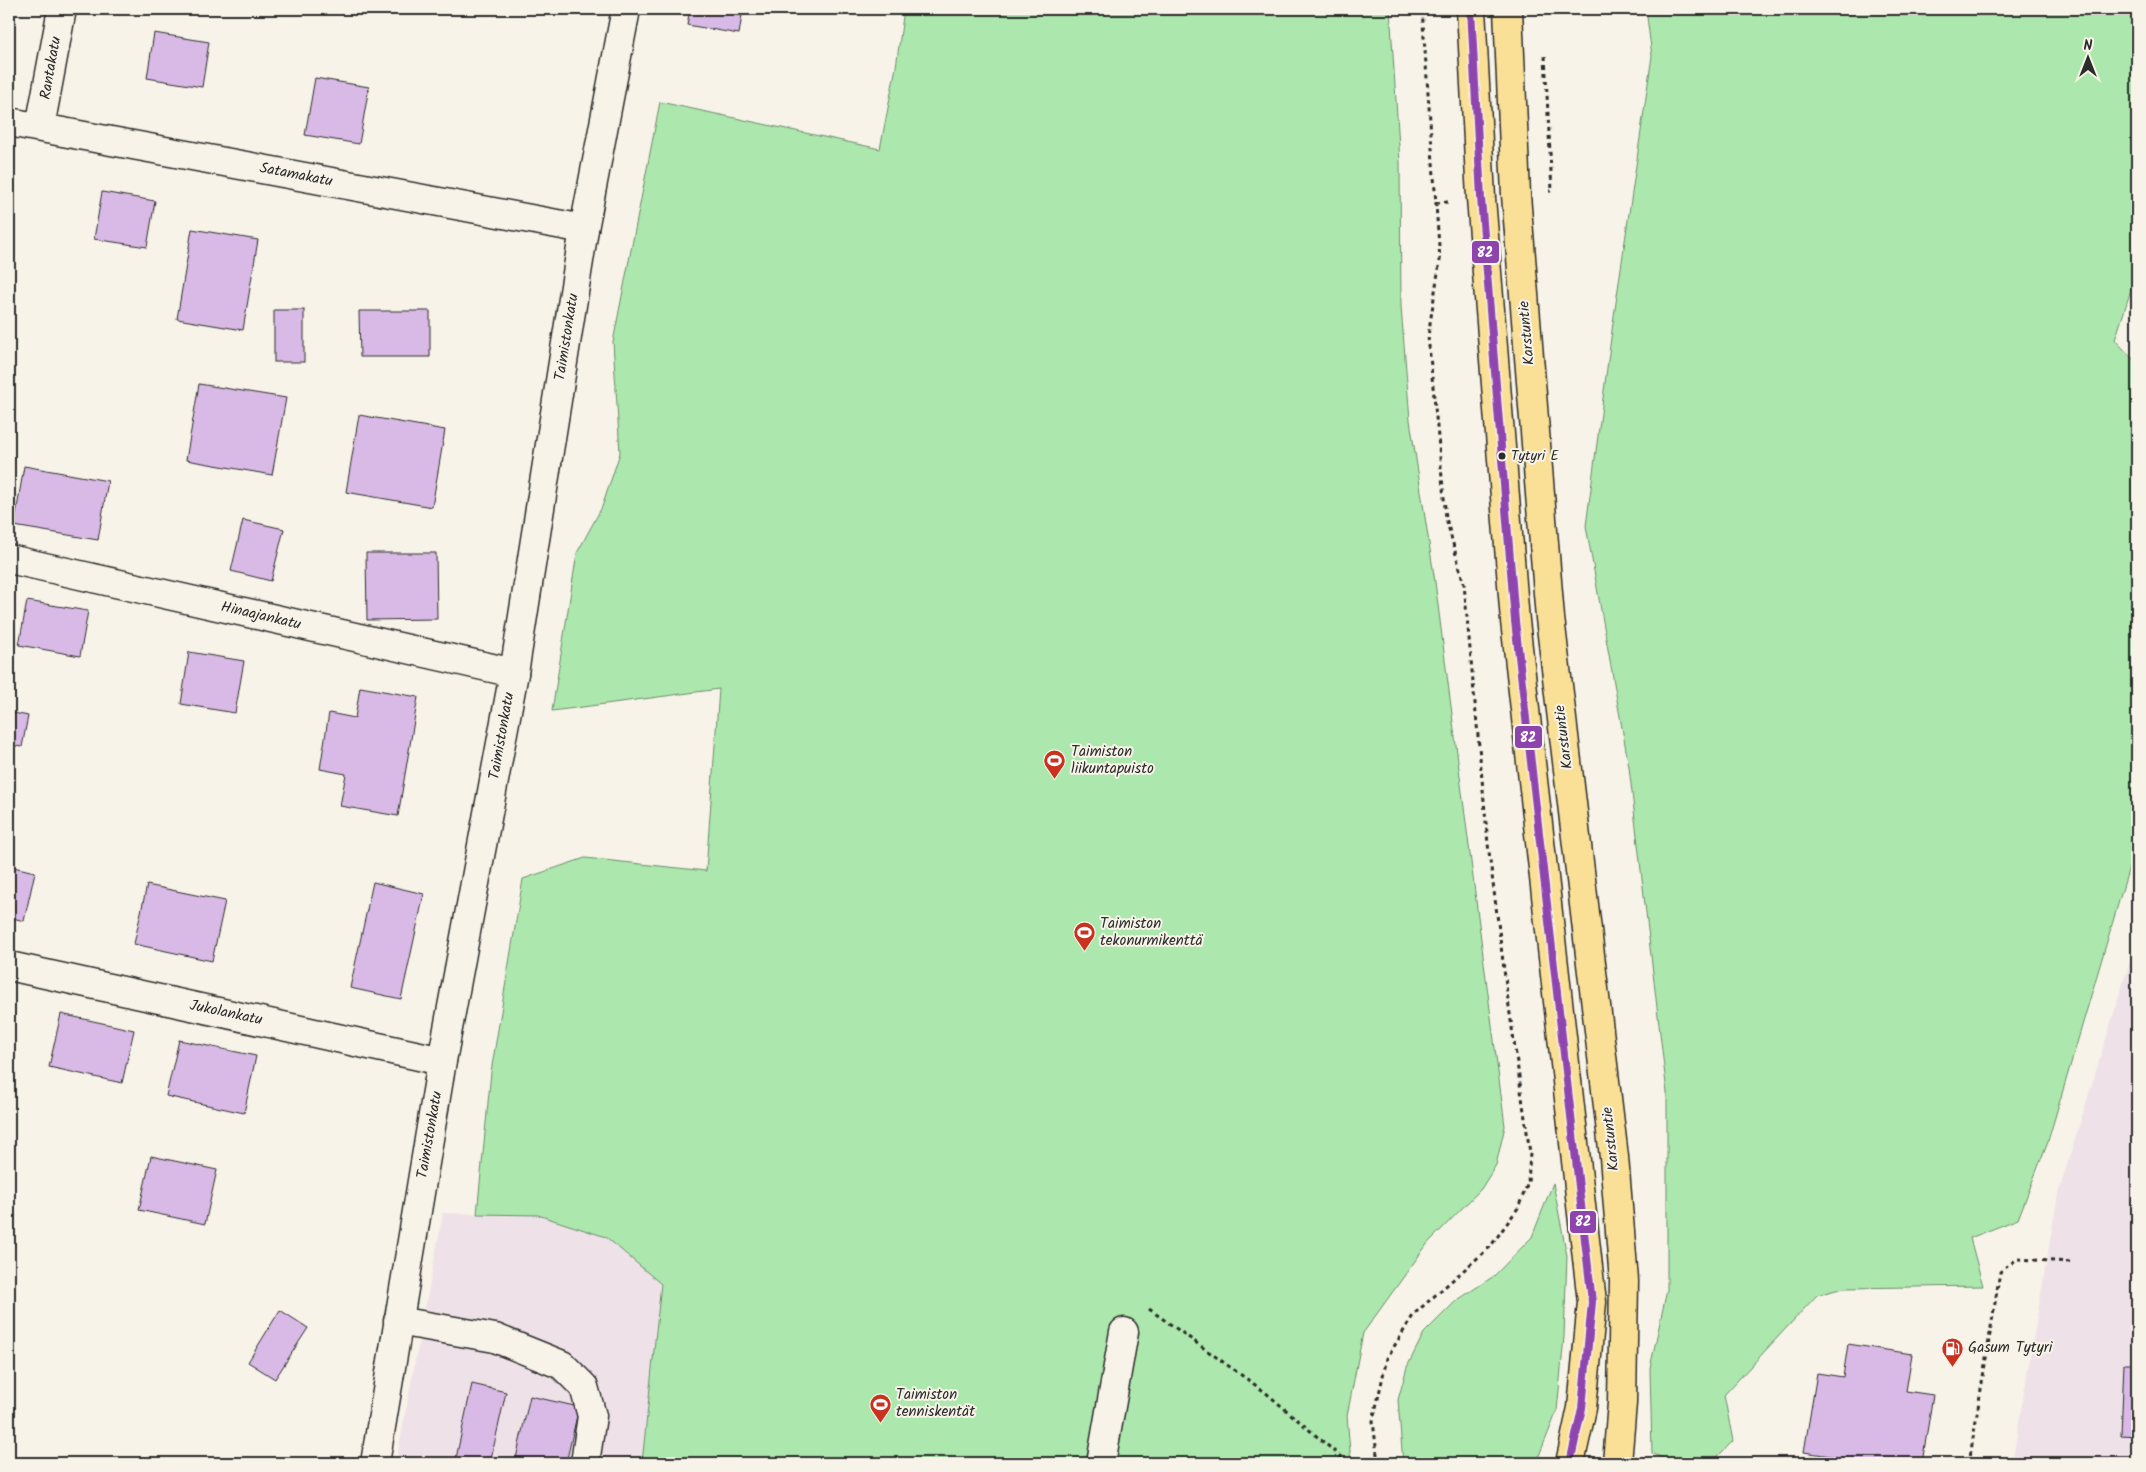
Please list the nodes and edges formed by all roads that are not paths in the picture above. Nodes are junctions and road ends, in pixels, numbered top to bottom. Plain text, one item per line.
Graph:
1 (62, 9) edge
2 (626, 9) edge
3 (1471, 9) edge
4 (1508, 9) edge
5 (9, 122) edge
6 (40, 127) junction
7 (584, 228) junction
8 (9, 559) edge
9 (514, 673) junction
10 (9, 966) edge
11 (442, 1061) junction
12 (398, 1322) junction
13 (1124, 1332) dead end
14 (375, 1463) edge
15 (585, 1463) edge
16 (1101, 1463) edge
17 (1570, 1463) edge
18 (1617, 1463) edge

1 - 6 street, Rantakatu
2 - 7 street, Taimistonkatu
3 - 17 main road
4 - 18 main road, Karstuntie
5 - 6 street, Satamakatu
6 - 7 street, Satamakatu
7 - 9 street, Taimistonkatu
8 - 9 street, Hinaajankatu
9 - 11 street, Taimistonkatu
10 - 11 street, Jukolankatu
11 - 12 street, Taimistonkatu
12 - 14 street, Taimistonkatu
12 - 15 street
13 - 16 street

